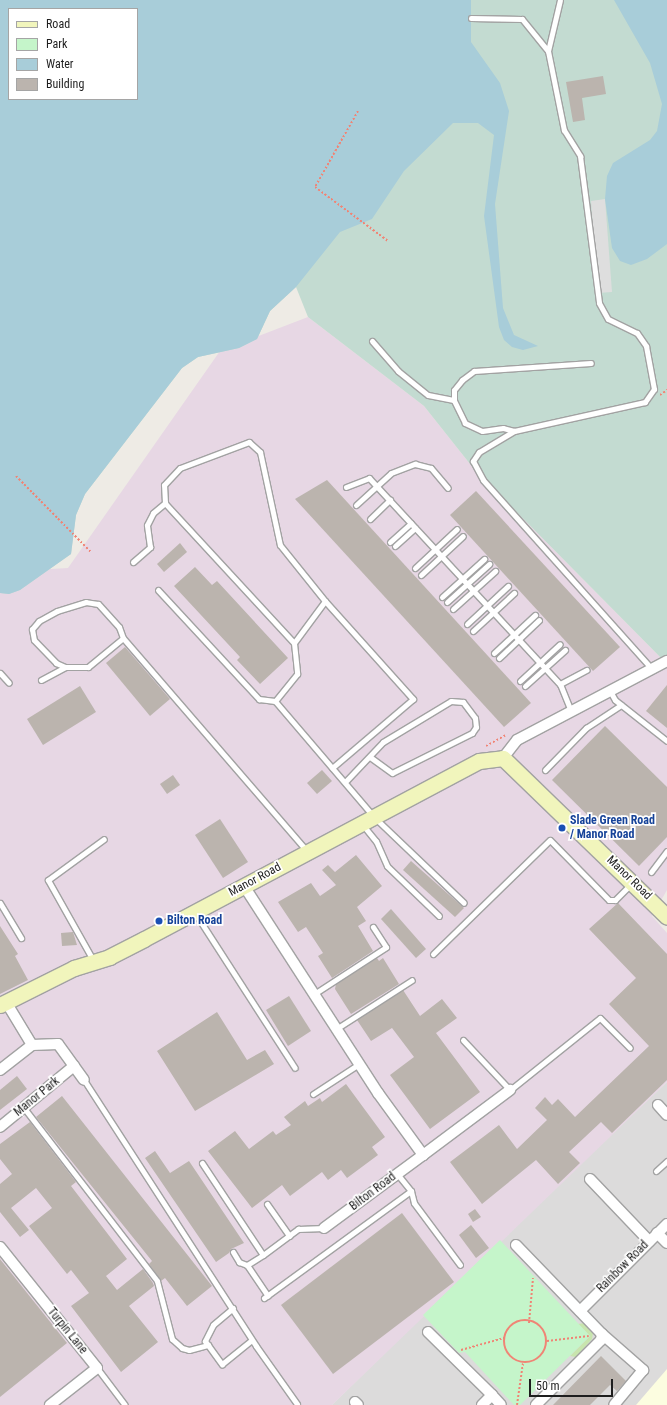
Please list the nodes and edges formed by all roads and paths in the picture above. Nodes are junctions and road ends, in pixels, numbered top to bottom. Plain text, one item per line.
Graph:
1 (560, 0) edge
2 (471, 18) dead end
3 (548, 51) junction
4 (358, 111) dead end
5 (388, 241) dead end
6 (372, 341) dead end
7 (591, 363) dead end
8 (667, 390) edge
9 (663, 394) dead end
10 (454, 400) junction
11 (514, 431) junction
12 (16, 476) dead end
13 (377, 486) junction
14 (346, 487) dead end
15 (448, 488) dead end
16 (390, 500) junction
17 (165, 502) junction
18 (356, 505) dead end
19 (370, 520) dead end
20 (411, 523) junction
21 (415, 528) junction
22 (457, 530) dead end
23 (463, 536) dead end
24 (390, 542) dead end
25 (395, 546) dead end
26 (435, 550) junction
27 (91, 552) dead end
28 (441, 556) junction
29 (484, 559) dead end
30 (133, 562) dead end
31 (489, 564) dead end
32 (415, 568) dead end
33 (495, 571) dead end
34 (421, 575) dead end
35 (462, 579) junction
36 (467, 584) junction
37 (508, 586) dead end
38 (158, 590) dead end
39 (474, 591) junction
40 (514, 593) dead end
41 (442, 597) dead end
42 (325, 601) junction
43 (447, 602) dead end
44 (487, 606) junction
45 (454, 609) dead end
46 (493, 612) junction
47 (534, 615) dead end
48 (539, 620) dead end
49 (467, 624) dead end
50 (473, 631) dead end
51 (514, 634) junction
52 (123, 638) junction
53 (518, 639) junction
54 (294, 643) junction
55 (560, 644) dead end
56 (565, 650) dead end
57 (494, 653) dead end
58 (499, 658) dead end
59 (667, 661) edge
60 (540, 663) junction
61 (65, 667) junction
62 (545, 668) junction
63 (652, 669) junction
64 (586, 670) dead end
65 (0, 673) edge
66 (41, 680) dead end
67 (520, 681) dead end
68 (9, 683) dead end
69 (560, 684) junction
70 (525, 686) dead end
71 (610, 691) junction
72 (275, 701) junction
73 (621, 705) junction
74 (571, 711) junction
75 (667, 741) edge
76 (370, 757) junction
77 (503, 758) junction
78 (332, 768) junction
79 (545, 770) dead end
80 (345, 782) junction
81 (368, 820) junction
82 (104, 839) dead end
83 (667, 850) edge
84 (307, 852) junction
85 (651, 872) dead end
86 (633, 882) junction
87 (244, 886) junction
88 (0, 903) edge
89 (464, 903) dead end
90 (195, 912) junction
91 (439, 916) dead end
92 (667, 916) edge
93 (373, 927) dead end
94 (21, 938) dead end
95 (433, 954) dead end
96 (94, 961) junction
97 (412, 980) dead end
98 (314, 994) junction
99 (3, 1003) edge
100 (336, 1029) junction
101 (463, 1040) dead end
102 (32, 1045) junction
103 (630, 1048) dead end
104 (359, 1064) junction
105 (74, 1066) junction
106 (295, 1068) dead end
107 (0, 1070) edge
108 (84, 1080) joint
109 (510, 1090) junction
110 (313, 1094) dead end
111 (658, 1105) dead end
112 (24, 1108) junction
113 (667, 1115) edge
114 (0, 1127) edge
115 (423, 1155) junction
116 (667, 1161) edge
117 (202, 1163) dead end
118 (656, 1171) dead end
119 (397, 1174) junction
120 (590, 1179) dead end
121 (411, 1191) junction
122 (267, 1204) dead end
123 (667, 1224) edge
124 (324, 1228) joint
125 (657, 1233) junction
126 (289, 1236) junction
127 (649, 1241) junction
128 (667, 1243) edge
129 (516, 1245) dead end
130 (0, 1247) edge
131 (233, 1252) dead end
132 (263, 1254) junction
133 (534, 1264) junction
134 (247, 1265) junction
135 (460, 1265) dead end
136 (233, 1308) junction
137 (580, 1311) junction
138 (530, 1321) junction
139 (428, 1332) dead end
140 (602, 1334) junction
141 (504, 1338) junction
142 (252, 1340) junction
143 (547, 1341) junction
144 (208, 1345) junction
145 (450, 1353) junction
146 (523, 1362) junction
147 (97, 1368) junction
148 (492, 1395) junction
149 (297, 1404) edge
150 (50, 1405) edge
151 (125, 1405) edge
152 (482, 1405) edge
153 (501, 1405) edge
154 (517, 1405) edge
155 (536, 1405) edge
156 (614, 1405) edge

1 - 3 lane
2 - 3 lane
3 - 11 lane
4 - 5 path
6 - 10 lane
7 - 10 lane
8 - 9 path
10 - 11 lane
11 - 63 lane
12 - 27 path
13 - 14 lane
13 - 15 lane
13 - 16 lane
13 - 18 lane
16 - 19 lane
16 - 20 lane
17 - 30 lane
17 - 42 lane
17 - 54 lane
20 - 21 lane
20 - 24 lane
21 - 25 lane
21 - 26 lane
22 - 26 lane
23 - 28 lane
26 - 28 lane
26 - 32 lane
28 - 34 lane
28 - 35 lane
29 - 35 lane
31 - 36 lane
33 - 39 lane
35 - 36 lane
35 - 41 lane
36 - 39 lane
36 - 43 lane
37 - 44 lane
38 - 72 lane
39 - 44 lane
39 - 45 lane
40 - 46 lane
42 - 54 lane
42 - 78 lane
44 - 46 lane
44 - 49 lane
46 - 50 lane
46 - 51 lane
47 - 51 lane
48 - 53 lane
51 - 53 lane
51 - 57 lane
52 - 61 lane
52 - 61 lane
52 - 84 lane
53 - 58 lane
53 - 60 lane
54 - 72 lane
55 - 60 lane
56 - 62 lane
59 - 63 street
60 - 62 lane
60 - 67 lane
61 - 66 lane
62 - 69 lane
62 - 70 lane
63 - 71 street
64 - 69 lane
65 - 68 lane
69 - 74 lane
71 - 73 lane
71 - 74 street
72 - 78 lane
73 - 75 lane
73 - 79 lane
74 - 77 street
76 - 76 lane
76 - 80 lane
77 - 81 street, Manor Road
77 - 86 street, Manor Road
78 - 80 lane
80 - 81 lane
81 - 84 street, Manor Road
81 - 89 lane
81 - 91 lane
82 - 96 lane
83 - 85 lane
84 - 87 street, Manor Road
86 - 92 street, Manor Road
86 - 95 lane
87 - 90 street, Manor Road
87 - 98 street
88 - 94 lane
90 - 96 street, Manor Road
90 - 106 lane
93 - 98 lane
96 - 99 street, Manor Road
97 - 100 lane
98 - 100 street
99 - 102 street, Manor Road
100 - 104 street
101 - 109 lane
102 - 105 street
102 - 107 street
103 - 109 lane
104 - 110 lane
104 - 115 street
105 - 108 street
105 - 112 street, Manor Park
108 - 136 lane
109 - 115 street, Bilton Road
111 - 113 street
112 - 114 street, Manor Park
112 - 144 lane
115 - 119 street, Bilton Road
116 - 118 lane
117 - 132 lane
119 - 121 lane
119 - 124 street, Bilton Road
120 - 127 street
121 - 134 lane
121 - 135 lane
122 - 126 lane
123 - 125 street, Rainbow Road
124 - 126 lane
125 - 127 street, Rainbow Road
125 - 128 street
126 - 132 lane
127 - 137 street, Rainbow Road
129 - 133 street
130 - 147 street, Turpin Lane
131 - 134 lane
132 - 134 lane
133 - 137 street
133 - 138 path
136 - 142 lane
136 - 144 lane
137 - 140 street
138 - 141 path
138 - 143 path
139 - 145 street
140 - 143 path
140 - 155 street
140 - 156 street
141 - 145 path
141 - 146 path
142 - 144 lane
142 - 149 lane
143 - 146 path
145 - 148 street
146 - 154 path
147 - 150 street
147 - 151 lane
148 - 152 street
148 - 153 street

